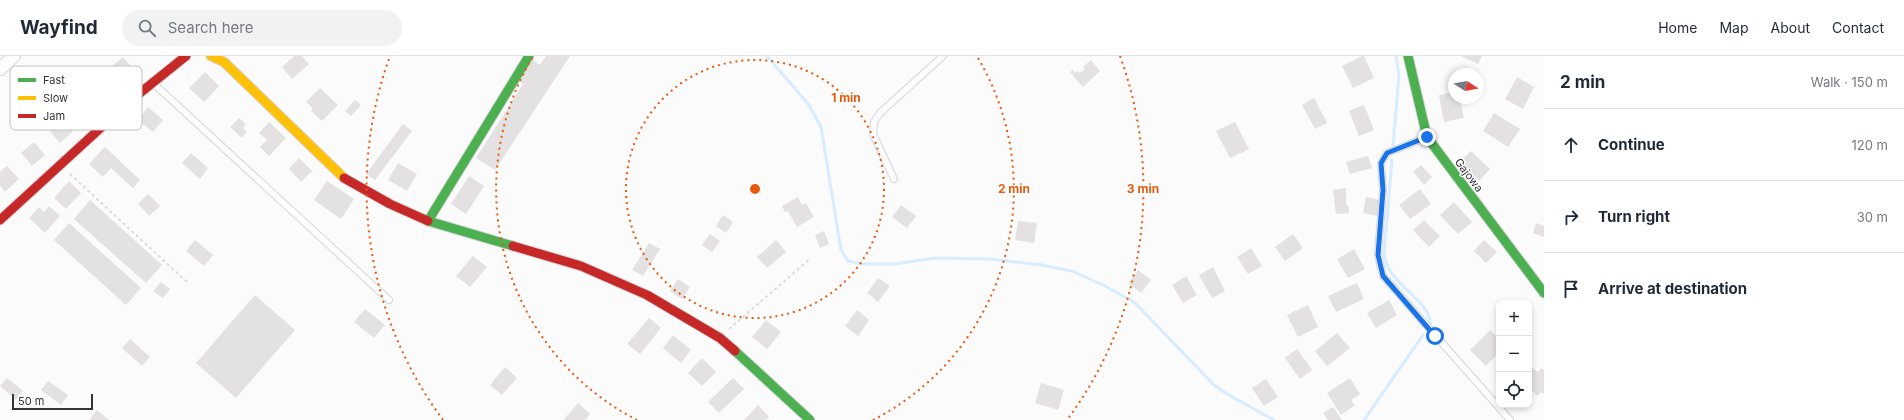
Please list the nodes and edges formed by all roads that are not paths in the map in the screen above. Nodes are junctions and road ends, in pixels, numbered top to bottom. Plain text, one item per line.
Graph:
1 (14, 56) edge
2 (186, 56) edge
3 (211, 56) edge
4 (530, 56) edge
5 (943, 56) edge
6 (1408, 56) edge
7 (0, 69) edge
8 (153, 83) junction
9 (142, 93) edge
10 (100, 130) edge
11 (1427, 137) junction
12 (894, 179) dead end
13 (0, 220) edge
14 (428, 221) junction
15 (1544, 293) edge
16 (389, 300) dead end
17 (810, 420) edge
18 (1510, 420) edge

1 - 7 street
2 - 8 street
3 - 14 street
4 - 14 street
5 - 12 lane
6 - 11 street, Gajowa
8 - 9 street
8 - 16 lane
10 - 13 street
11 - 15 street, Gajowa
11 - 18 lane
14 - 17 street

